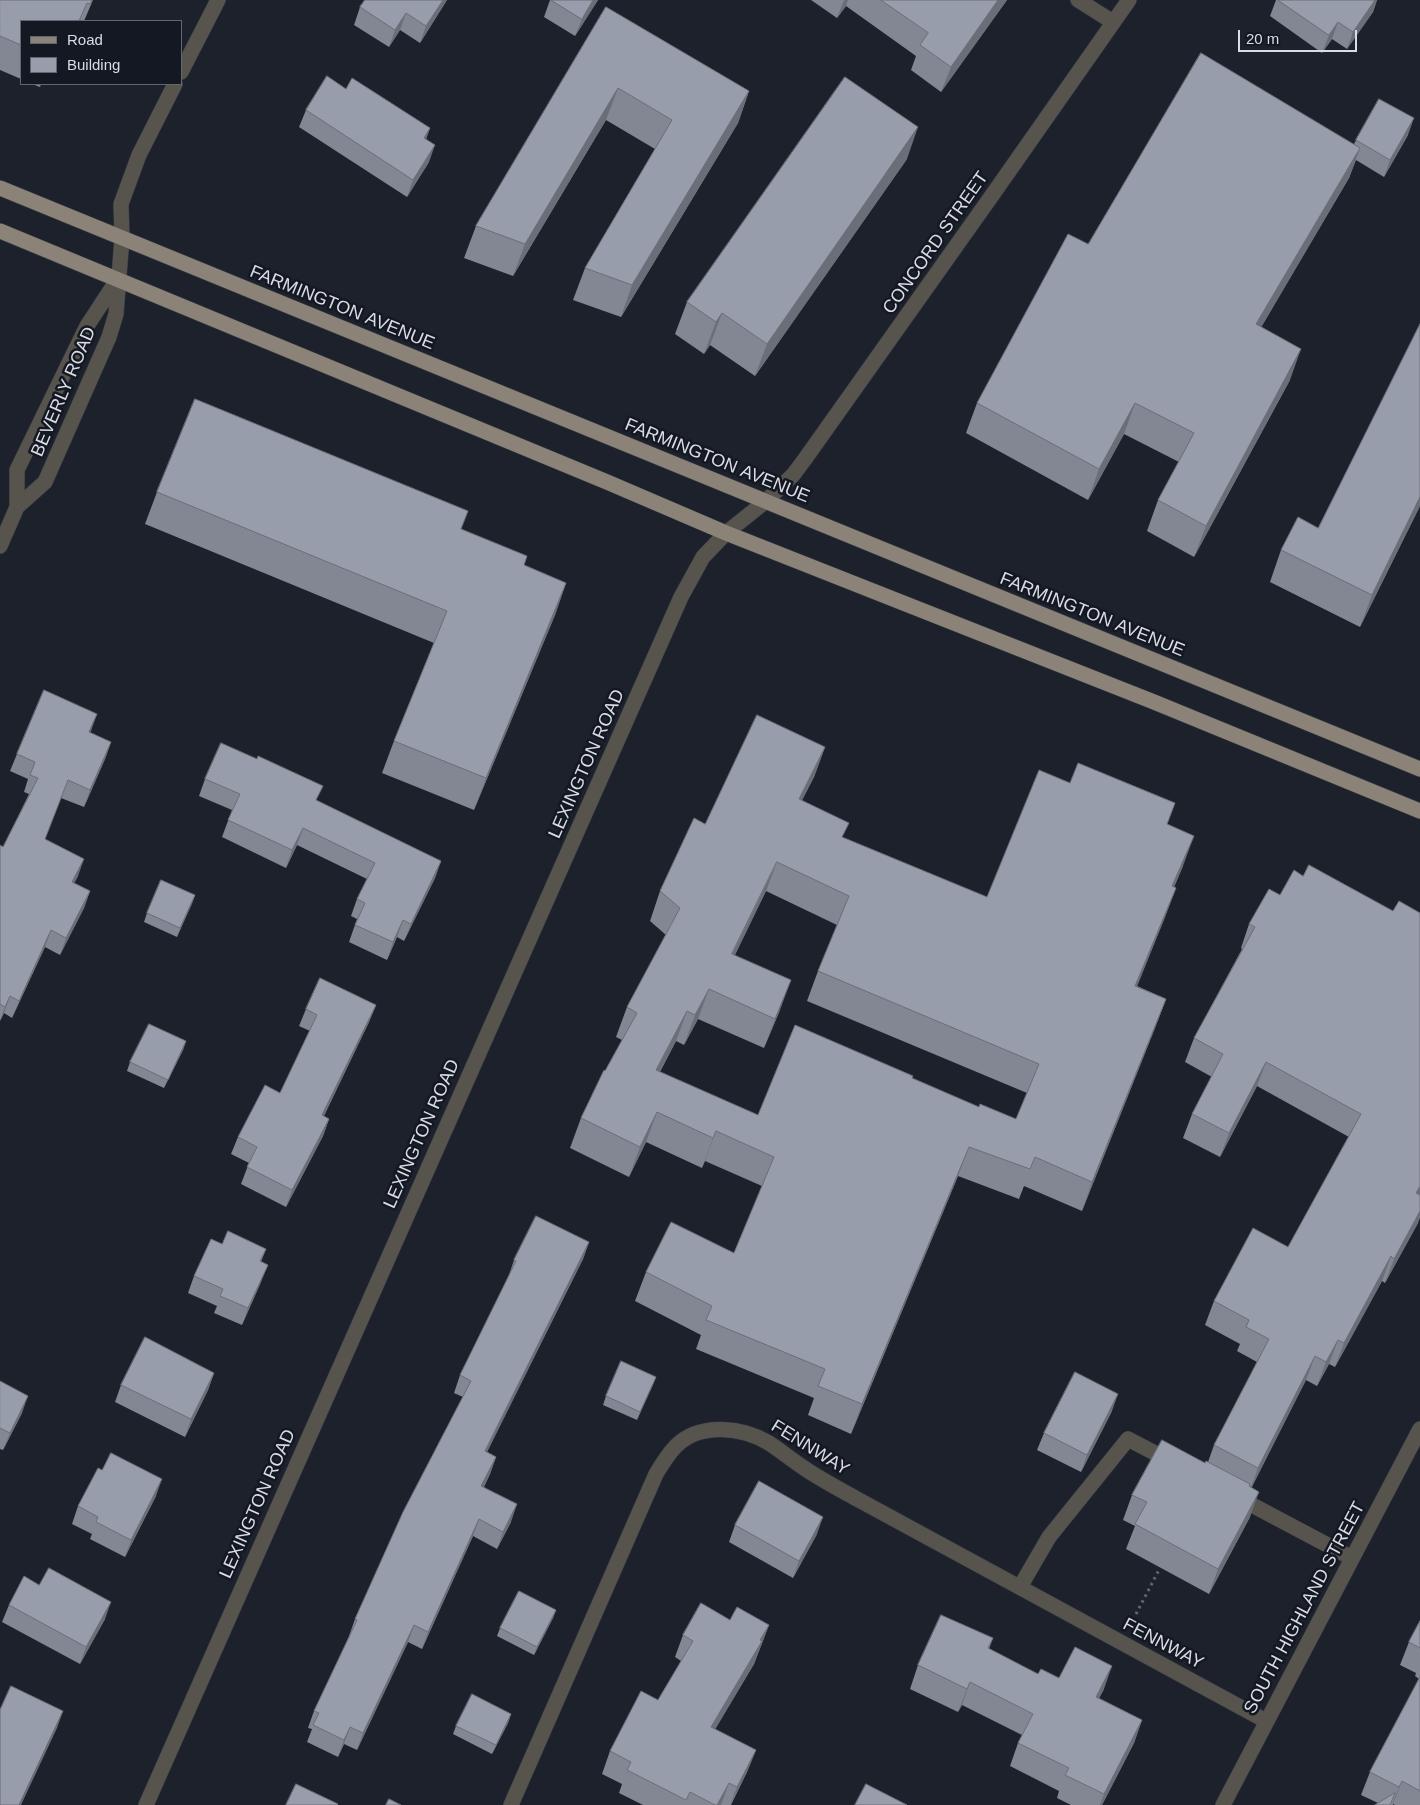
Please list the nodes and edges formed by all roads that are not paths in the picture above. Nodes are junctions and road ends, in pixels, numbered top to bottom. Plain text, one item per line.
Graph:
1 (218, 0) edge
2 (1078, 0) edge
3 (1129, 0) edge
4 (1113, 22) junction
5 (182, 70) edge
6 (174, 85) edge
7 (0, 188) edge
8 (0, 231) edge
9 (122, 238) junction
10 (118, 279) junction
11 (766, 501) junction
12 (18, 507) junction
13 (726, 533) junction
14 (0, 546) edge
15 (1420, 769) edge
16 (1420, 811) edge
17 (1420, 1429) edge
18 (1188, 1471) edge
19 (1222, 1489) edge
20 (1352, 1558) junction
21 (1020, 1587) junction
22 (1266, 1721) junction
23 (146, 1805) edge
24 (511, 1805) edge
25 (1223, 1805) edge

1 - 5 street
2 - 4 street
3 - 4 street, CONCORD STREET
4 - 11 street, CONCORD STREET
6 - 9 street, BEVERLY ROAD
7 - 9 main road, FARMINGTON AVENUE
8 - 10 main road
9 - 10 street, BEVERLY ROAD
9 - 11 main road, FARMINGTON AVENUE
10 - 12 street, BEVERLY ROAD
10 - 12 street, BEVERLY ROAD
10 - 13 main road
11 - 13 street, LEXINGTON ROAD
11 - 15 main road, FARMINGTON AVENUE
12 - 14 street, BEVERLY ROAD
13 - 16 main road
13 - 23 street, LEXINGTON ROAD
17 - 20 street, SOUTH HIGHLAND STREET
18 - 21 street
19 - 20 street
20 - 22 street, SOUTH HIGHLAND STREET
21 - 22 street, FENNWAY
21 - 24 street, FENNWAY
22 - 25 street, SOUTH HIGHLAND STREET

